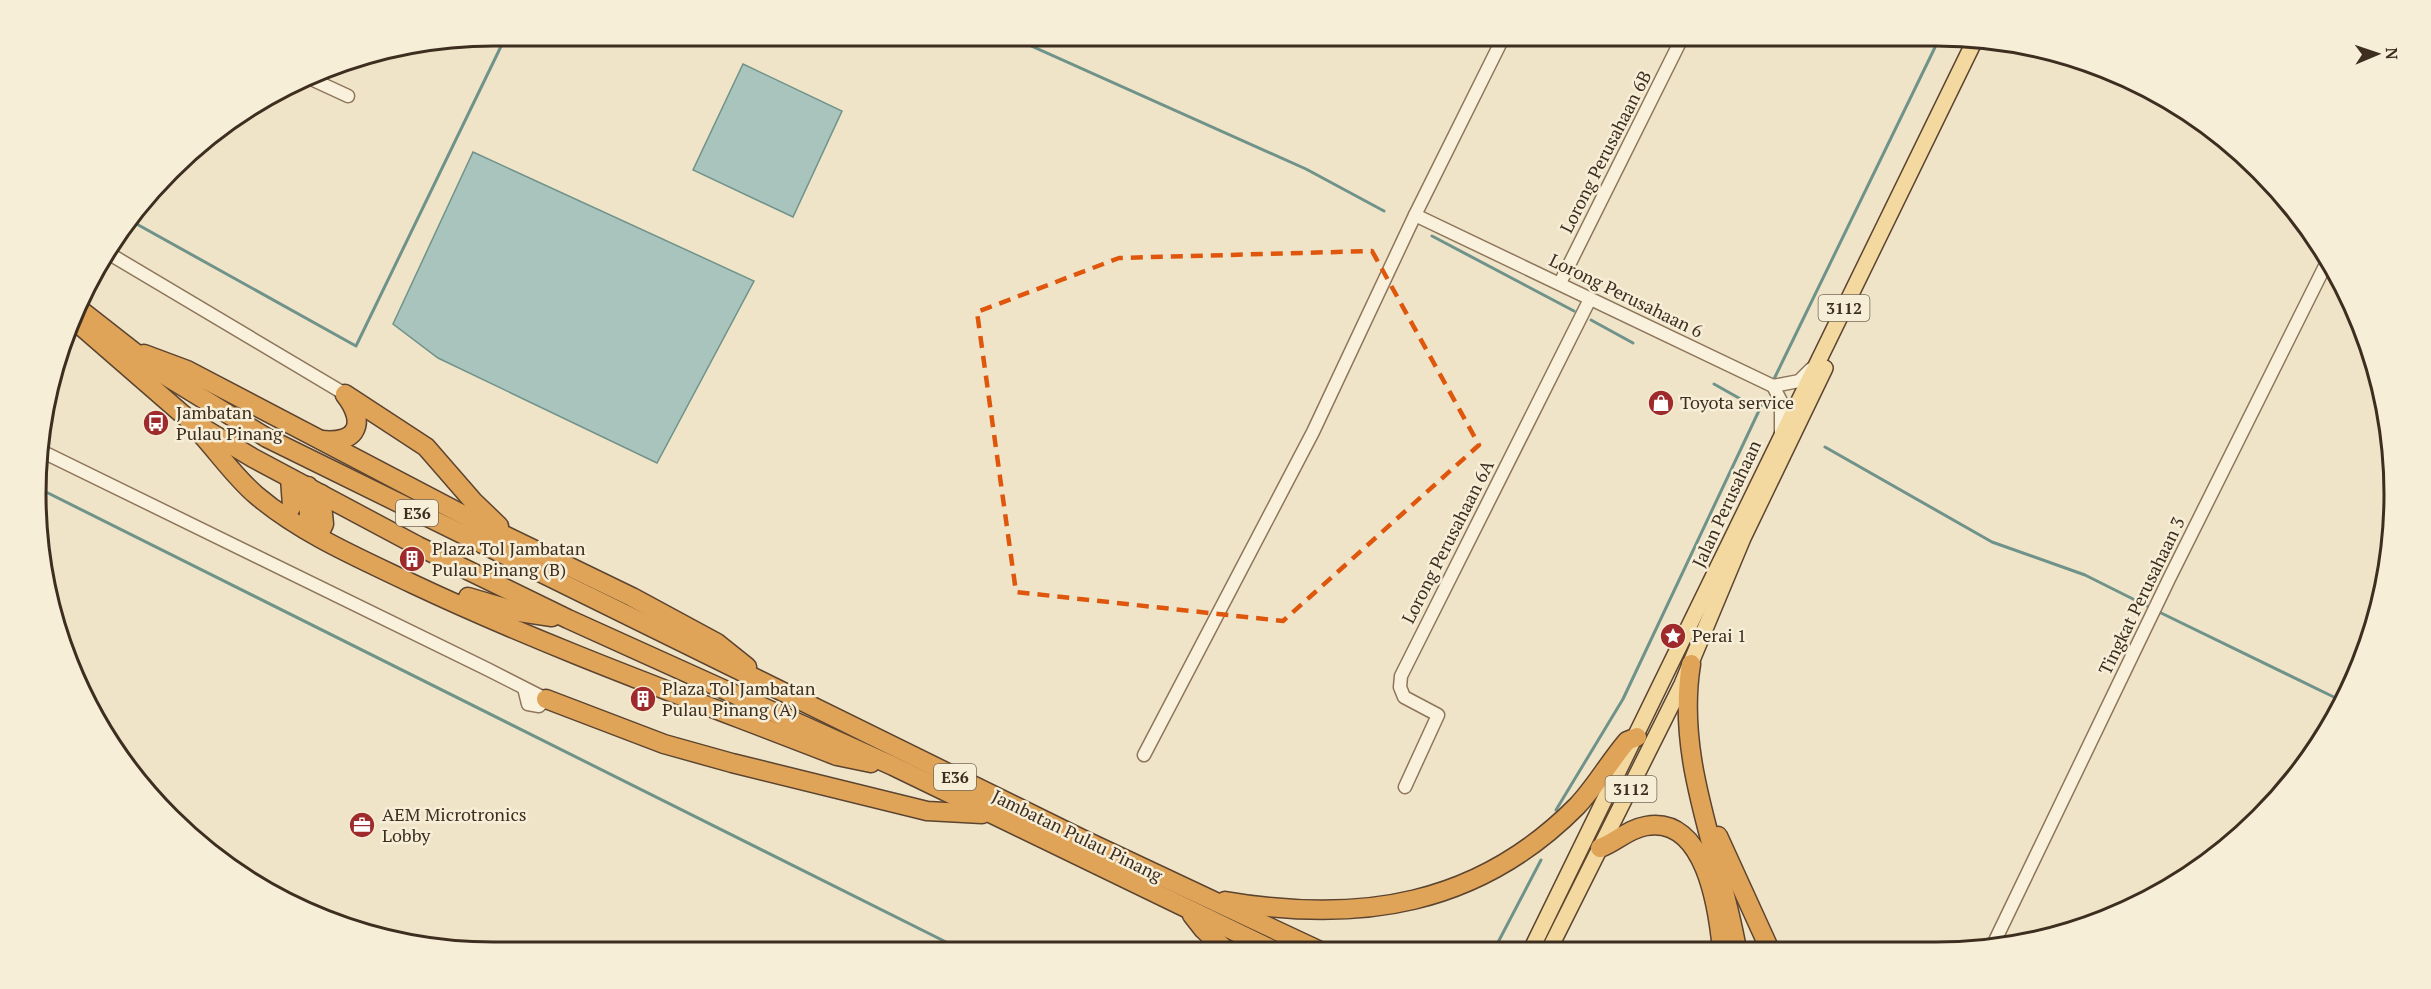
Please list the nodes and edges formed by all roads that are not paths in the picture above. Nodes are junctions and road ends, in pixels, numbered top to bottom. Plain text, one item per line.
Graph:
1 (1499, 47) edge
2 (1678, 47) edge
3 (1971, 48) edge
4 (1982, 49) edge
5 (319, 83) edge
6 (348, 96) dead end
7 (1415, 215) junction
8 (115, 257) edge
9 (2323, 270) edge
10 (1560, 283) junction
11 (1590, 299) junction
12 (85, 314) edge
13 (80, 325) edge
14 (127, 347) junction
15 (1817, 362) junction
16 (1773, 387) junction
17 (345, 394) junction
18 (188, 419) junction
19 (213, 435) junction
20 (1781, 436) junction
21 (320, 440) junction
22 (48, 455) edge
23 (290, 478) junction
24 (315, 490) junction
25 (288, 512) junction
26 (313, 527) junction
27 (508, 536) junction
28 (568, 619) junction
29 (1691, 664) junction
30 (774, 689) junction
31 (546, 699) joint
32 (1637, 737) junction
33 (1144, 754) dead end
34 (893, 766) junction
35 (1405, 787) dead end
36 (1701, 805) junction
37 (990, 814) junction
38 (1597, 853) junction
39 (1202, 898) junction
40 (1189, 911) junction
41 (1996, 939) edge
42 (1217, 942) edge
43 (1247, 942) edge
44 (1300, 942) edge
45 (1535, 942) edge
46 (1553, 942) edge
47 (1720, 942) edge
48 (1735, 942) edge
49 (1766, 942) edge

1 - 7 street
2 - 10 street, Lorong Perusahaan 6B
3 - 15 main road, Jalan Perusahaan / 3112
4 - 29 main road, Jalan Perusahaan / 3112
5 - 6 street
7 - 10 street, Lorong Perusahaan 6
7 - 33 street
8 - 17 street
9 - 41 street, Tingkat Perusahaan 3
10 - 11 street, Lorong Perusahaan 6
11 - 16 street, Lorong Perusahaan 6
11 - 35 street, Lorong Perusahaan 6A
12 - 14 highway, Jambatan Pulau Pinang / E36
13 - 18 highway, Jambatan Pulau Pinang / E36
14 - 21 highway
14 - 30 highway, Jambatan Pulau Pinang / E36
15 - 16 street
15 - 20 main road, Jalan Perusahaan / 3112
16 - 20 street
17 - 21 highway
17 - 27 highway
18 - 19 highway, Jambatan Pulau Pinang / E36
18 - 34 highway, Jambatan Pulau Pinang / E36
19 - 23 highway, Jambatan Pulau Pinang / E36
19 - 25 highway
20 - 32 main road, Jalan Perusahaan / 3112
21 - 27 highway
22 - 31 street
23 - 24 highway, Jambatan Pulau Pinang / E36
23 - 25 highway
24 - 26 highway
24 - 28 highway, Jambatan Pulau Pinang / E36
25 - 26 highway
26 - 28 highway
27 - 30 highway
28 - 34 highway, Jambatan Pulau Pinang / E36
29 - 36 highway
29 - 38 main road, Jalan Perusahaan / 3112
30 - 39 highway, Jambatan Pulau Pinang / E36
31 - 37 highway
32 - 39 highway
32 - 45 main road, Jalan Perusahaan / 3112
34 - 37 highway, Jambatan Pulau Pinang / E36
36 - 48 highway
36 - 49 highway
37 - 40 highway, Jambatan Pulau Pinang / E36
38 - 46 main road, Jalan Perusahaan / 3112
38 - 47 highway
39 - 44 highway, Jambatan Pulau Pinang / E36
40 - 42 highway
40 - 43 highway, Jambatan Pulau Pinang / E36

